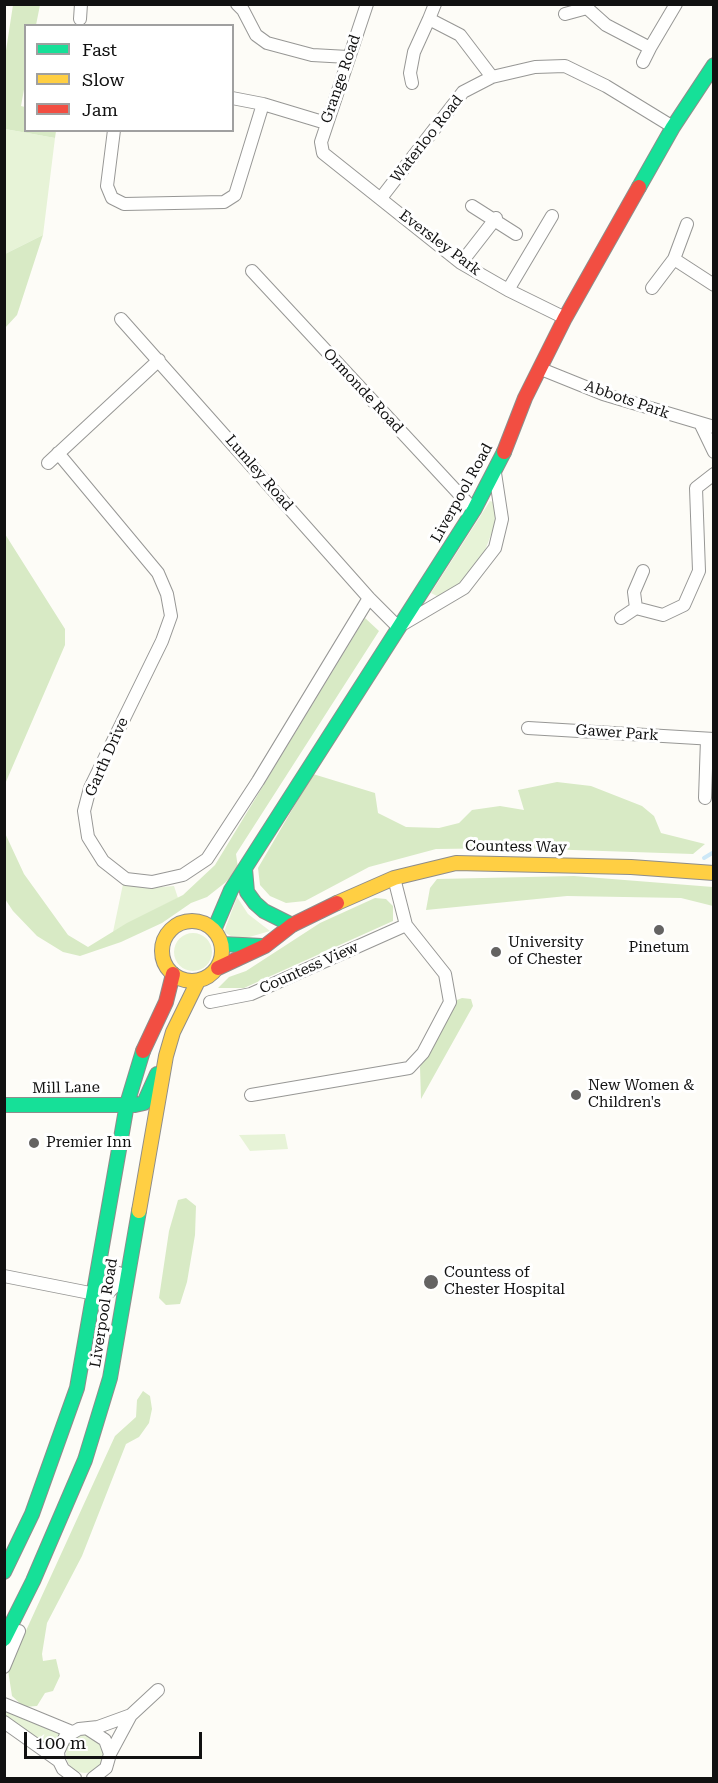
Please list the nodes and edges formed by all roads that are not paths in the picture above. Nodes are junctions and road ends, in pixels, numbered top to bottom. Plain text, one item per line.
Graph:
1 (81, 4) edge
2 (237, 4) edge
3 (367, 4) edge
4 (435, 4) edge
5 (676, 4) edge
6 (587, 6) edge
7 (565, 14) dead end
8 (80, 19) dead end
9 (429, 19) junction
10 (650, 48) junction
11 (348, 57) junction
12 (643, 62) dead end
13 (714, 65) edge
14 (492, 77) junction
15 (412, 84) dead end
16 (234, 98) edge
17 (263, 104) junction
18 (326, 123) junction
19 (673, 127) junction
20 (114, 132) edge
21 (323, 153) joint
22 (381, 198) junction
23 (472, 206) dead end
24 (552, 216) dead end
25 (496, 218) junction
26 (687, 224) dead end
27 (516, 234) dead end
28 (674, 259) junction
29 (461, 263) junction
30 (252, 271) dead end
31 (713, 282) edge
32 (652, 288) dead end
33 (508, 290) junction
34 (565, 318) junction
35 (121, 319) dead end
36 (159, 360) junction
37 (541, 369) junction
38 (707, 426) edge
39 (58, 453) junction
40 (714, 453) edge
41 (48, 463) dead end
42 (495, 472) junction
43 (714, 474) edge
44 (474, 510) junction
45 (643, 571) dead end
46 (369, 598) junction
47 (636, 608) junction
48 (621, 618) dead end
49 (398, 627) junction
50 (528, 728) dead end
51 (710, 739) edge
52 (705, 798) dead end
53 (245, 869) junction
54 (714, 873) edge
55 (394, 878) junction
56 (231, 890) junction
57 (193, 921) junction
58 (292, 925) junction
59 (406, 925) junction
60 (214, 930) junction
61 (222, 944) junction
62 (265, 946) junction
63 (218, 968) junction
64 (173, 974) junction
65 (198, 981) junction
66 (210, 1002) dead end
67 (165, 1056) junction
68 (251, 1095) dead end
69 (127, 1104) junction
70 (4, 1105) edge
71 (139, 1202) junction
72 (4, 1276) edge
73 (95, 1295) junction
74 (4, 1572) edge
75 (33, 1581) junction
76 (4, 1621) edge
77 (4, 1639) edge
78 (4, 1667) edge
79 (158, 1690) dead end
80 (5, 1703) edge
81 (131, 1715) junction
82 (4, 1722) edge
83 (87, 1729) junction
84 (72, 1732) junction
85 (110, 1754) junction
86 (59, 1761) junction
87 (98, 1777) edge
88 (75, 1779) edge

1 - 8 street
2 - 11 street
3 - 11 street, Grange Road
4 - 9 street
5 - 10 street
6 - 7 street
6 - 10 street
9 - 14 street
9 - 15 street
10 - 12 street
11 - 18 street, Grange Road
13 - 19 main road, Liverpool Road
14 - 19 street, Waterloo Road
14 - 22 street, Waterloo Road
16 - 17 street
17 - 18 street
17 - 20 street
18 - 21 street, Grange Road
19 - 34 main road, Liverpool Road
21 - 22 street, Eversley Park
22 - 29 street, Eversley Park
23 - 25 street
24 - 33 street
25 - 27 street
25 - 29 street
26 - 28 street
28 - 31 street
28 - 32 street
29 - 33 street, Eversley Park
30 - 44 street, Ormonde Road
33 - 34 street, Eversley Park
34 - 37 main road, Liverpool Road
35 - 36 street, Lumley Road
36 - 39 street
36 - 46 street, Lumley Road
37 - 38 street, Abbots Park
37 - 42 main road, Liverpool Road
38 - 40 street
39 - 41 street
39 - 46 street, Garth Drive
42 - 44 main road, Liverpool Road
42 - 49 street
43 - 47 street
44 - 49 main road, Liverpool Road
45 - 47 street
46 - 49 street, Lumley Road
47 - 48 street
49 - 53 main road, Liverpool Road
50 - 51 street, Gawer Park
51 - 52 street, Gawer Park
53 - 56 main road, Liverpool Road
53 - 58 main road
54 - 55 main road, Countess Way
55 - 58 main road, Countess Way
55 - 59 street
56 - 57 main road, Liverpool Road
56 - 60 main road, Liverpool Road
57 - 60 main road
57 - 64 main road
58 - 62 main road, Countess Way
59 - 66 street, Countess View
59 - 68 street
60 - 61 main road
61 - 62 main road
61 - 63 main road
62 - 63 main road, Countess Way
63 - 65 main road
64 - 65 main road
64 - 69 main road, Liverpool Road
65 - 67 main road, Liverpool Road
67 - 69 main road
67 - 71 main road, Liverpool Road
69 - 70 main road, Mill Lane
69 - 73 main road, Liverpool Road
71 - 73 street
71 - 75 main road, Liverpool Road
72 - 73 street
73 - 74 main road, Liverpool Road
75 - 76 main road
75 - 77 main road, Liverpool Road
75 - 78 street
79 - 81 street
80 - 84 street
81 - 83 street
81 - 85 street
82 - 86 street
83 - 84 street
83 - 85 street
84 - 86 street
85 - 87 street
86 - 88 street

